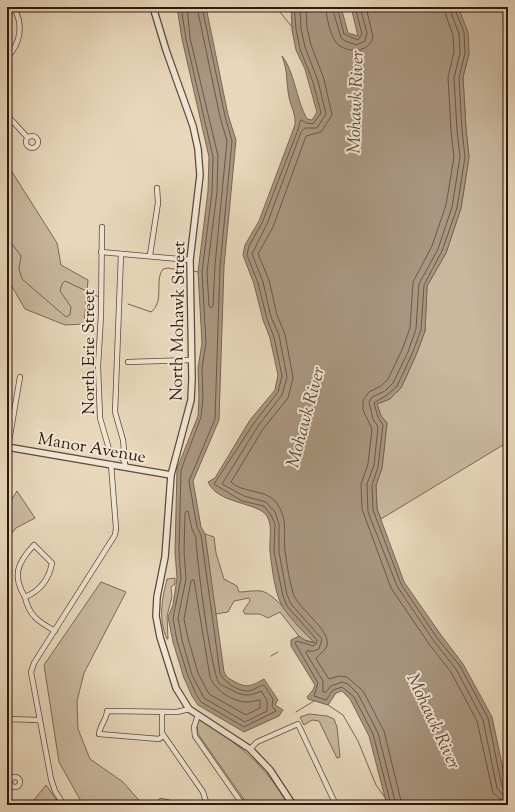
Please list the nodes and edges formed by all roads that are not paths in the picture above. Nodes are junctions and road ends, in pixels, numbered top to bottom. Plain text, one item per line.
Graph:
1 (13, 7) edge
2 (154, 7) edge
3 (7, 57) edge
4 (7, 115) edge
5 (27, 138) dead end
6 (157, 188) dead end
7 (102, 227) dead end
8 (101, 252) junction
9 (121, 254) junction
10 (150, 255) junction
11 (190, 260) junction
12 (192, 360) junction
13 (128, 362) dead end
14 (20, 377) dead end
15 (7, 447) edge
16 (111, 464) junction
17 (126, 464) junction
18 (172, 476) junction
19 (25, 597) junction
20 (55, 631) junction
21 (189, 709) junction
22 (162, 712) junction
23 (198, 715) junction
24 (7, 719) edge
25 (40, 720) junction
26 (163, 736) junction
27 (250, 749) junction
28 (159, 803) edge
29 (64, 805) edge
30 (180, 805) edge
31 (207, 805) edge
32 (243, 805) edge
33 (292, 805) edge
34 (336, 805) edge

1 - 3 street
2 - 11 street, North Mohawk Street
4 - 5 street
6 - 10 street
7 - 8 street, North Erie Street
8 - 9 street
8 - 17 street, North Erie Street
9 - 10 street
9 - 17 street
10 - 11 street
11 - 12 street, North Mohawk Street
12 - 13 street
12 - 18 street, North Mohawk Street
14 - 15 street
15 - 16 street, Manor Avenue
16 - 17 street, Manor Avenue
16 - 20 street
17 - 18 street, Manor Avenue
18 - 21 street, North Mohawk Street
19 - 19 street
19 - 20 street
20 - 25 street
21 - 22 street
21 - 23 street, North Mohawk Street
22 - 26 street
22 - 26 street
23 - 27 street, North Mohawk Street
23 - 32 street
24 - 25 street
25 - 29 street
26 - 31 street
27 - 33 street, North Mohawk Street
27 - 34 street
28 - 30 street

